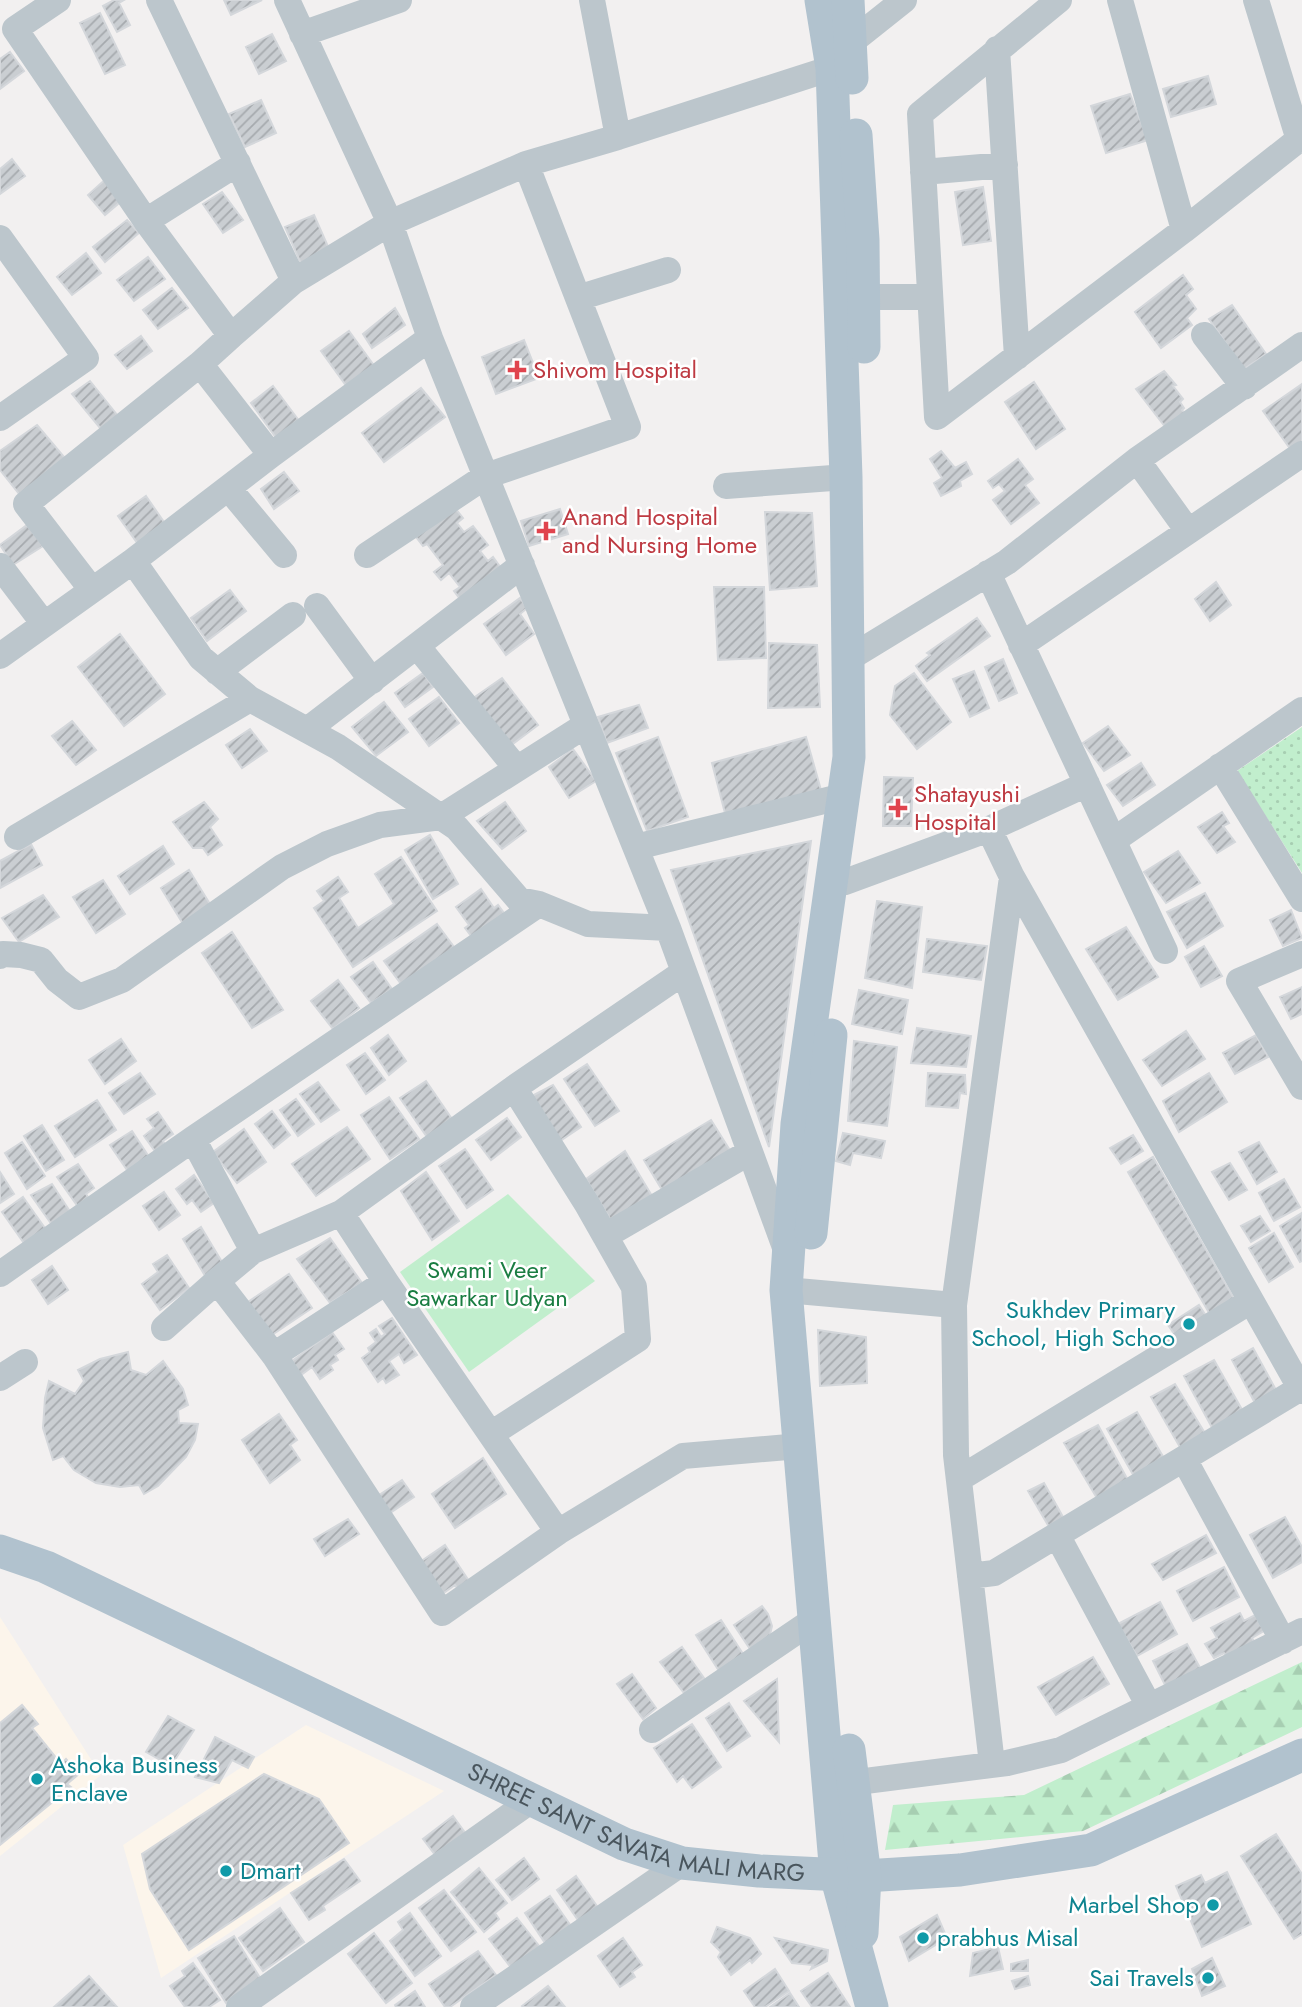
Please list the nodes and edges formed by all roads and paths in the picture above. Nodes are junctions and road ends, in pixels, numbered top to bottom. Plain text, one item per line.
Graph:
1 (58, 0) edge
2 (159, 0) edge
3 (287, 0) edge
4 (400, 0) edge
5 (592, 0) edge
6 (821, 0) edge
7 (848, 0) edge
8 (904, 0) edge
9 (1059, 0) edge
10 (1120, 0) edge
11 (1256, 0) edge
12 (7, 34) edge
13 (302, 34) junction
14 (997, 49) junction
15 (837, 53) junction
16 (618, 136) junction
17 (1300, 138) edge
18 (238, 163) junction
19 (526, 164) junction
20 (1004, 165) junction
21 (923, 172) junction
22 (146, 221) junction
23 (390, 223) junction
24 (1184, 230) junction
25 (2, 245) edge
26 (668, 270) dead end
27 (294, 281) junction
28 (863, 297) junction
29 (578, 298) junction
30 (930, 298) junction
31 (1205, 335) dead end
32 (231, 336) junction
33 (430, 338) junction
34 (1302, 345) edge
35 (1017, 357) junction
36 (200, 364) junction
37 (1244, 387) junction
38 (0, 418) edge
39 (1302, 454) edge
40 (271, 455) junction
41 (1137, 460) junction
42 (486, 476) junction
43 (846, 477) junction
44 (726, 486) dead end
45 (229, 489) junction
46 (1188, 531) junction
47 (284, 555) dead end
48 (367, 555) dead end
49 (133, 561) junction
50 (522, 565) junction
51 (0, 566) edge
52 (988, 573) junction
53 (92, 590) junction
54 (44, 624) junction
55 (1021, 645) junction
56 (417, 646) junction
57 (857, 653) junction
58 (0, 656) edge
59 (218, 672) junction
60 (372, 681) junction
61 (250, 699) junction
62 (1302, 710) edge
63 (586, 725) junction
64 (307, 730) junction
65 (1220, 766) junction
66 (517, 769) junction
67 (1087, 784) junction
68 (844, 796) junction
69 (441, 817) junction
70 (989, 829) junction
71 (17, 837) dead end
72 (1114, 841) junction
73 (636, 847) junction
74 (1012, 877) junction
75 (845, 882) junction
76 (1302, 899) edge
77 (539, 904) junction
78 (668, 928) junction
79 (1165, 951) dead end
80 (1302, 954) edge
81 (0, 956) edge
82 (684, 972) junction
83 (1302, 1087) edge
84 (514, 1088) junction
85 (193, 1139) junction
86 (750, 1152) junction
87 (341, 1213) junction
88 (605, 1236) junction
89 (253, 1251) junction
90 (788, 1255) junction
91 (0, 1274) edge
92 (217, 1281) junction
93 (386, 1282) junction
94 (796, 1291) junction
95 (1251, 1301) junction
96 (954, 1305) junction
97 (164, 1328) dead end
98 (274, 1355) junction
99 (25, 1362) dead end
100 (0, 1378) edge
101 (1301, 1390) edge
102 (491, 1434) junction
103 (800, 1446) junction
104 (1184, 1459) junction
105 (959, 1479) junction
106 (558, 1532) junction
107 (1058, 1535) junction
108 (0, 1551) edge
109 (970, 1576) junction
110 (815, 1619) junction
111 (1293, 1636) edge
112 (1149, 1706) junction
113 (652, 1730) dead end
114 (1302, 1755) edge
115 (992, 1764) junction
116 (841, 1784) junction
117 (532, 1800) junction
118 (682, 1863) junction
119 (851, 1876) junction
120 (239, 2007) edge
121 (473, 2007) edge
122 (872, 2007) edge

1 - 12 street
2 - 18 street
3 - 13 street
4 - 13 street
5 - 16 street
6 - 15 main road
7 - 15 main road
8 - 15 street
9 - 14 street
10 - 24 street
11 - 17 street
12 - 22 street
13 - 23 street
14 - 20 street
14 - 21 street
15 - 16 street
15 - 28 main road
15 - 43 main road
16 - 19 street
17 - 24 street
18 - 22 street
18 - 27 street
19 - 23 street
19 - 29 street
20 - 21 street
20 - 35 street
21 - 30 street
22 - 32 street
23 - 27 street
23 - 33 street
24 - 35 street
25 - 38 street
26 - 29 street
27 - 32 street
28 - 30 street
28 - 57 main road
29 - 42 street
30 - 35 street
31 - 37 street
32 - 36 street
33 - 40 street
33 - 42 street
34 - 37 street
36 - 40 street
36 - 53 street
37 - 41 street
39 - 46 street
40 - 45 street
41 - 46 street
41 - 52 street
42 - 48 street
42 - 50 street
43 - 44 street
43 - 57 main road
45 - 47 street
45 - 49 street
46 - 55 street
49 - 53 street
49 - 59 street
50 - 56 street
50 - 63 street
51 - 54 street
52 - 55 street
52 - 57 street
53 - 54 street
54 - 58 street
55 - 67 street
56 - 60 street
56 - 66 street
57 - 68 main road
57 - 75 main road
59 - 60 street
59 - 61 street
60 - 64 street
61 - 64 street
61 - 71 street
62 - 65 street
63 - 66 street
63 - 73 street
64 - 69 street
65 - 72 street
65 - 76 street
66 - 69 street
67 - 70 street
67 - 72 street
68 - 73 street
68 - 90 main road
69 - 77 street
69 - 81 street
70 - 74 street
70 - 75 street
72 - 79 street
73 - 78 street
74 - 95 street
74 - 96 street
75 - 94 main road
77 - 78 street
77 - 85 street
78 - 82 street
80 - 83 street
82 - 84 street
82 - 86 street
84 - 87 street
84 - 88 street
85 - 89 street
85 - 91 street
86 - 88 street
86 - 90 street
87 - 89 street
87 - 93 street
88 - 102 street
89 - 92 street
90 - 94 main road
92 - 97 street
92 - 98 street
93 - 98 street
93 - 102 street
94 - 96 street
94 - 103 main road
94 - 116 main road
95 - 101 street
95 - 105 street
96 - 105 street
98 - 106 street
99 - 100 street
101 - 104 street
102 - 106 street
103 - 106 street
103 - 110 main road
104 - 107 street
104 - 111 street
105 - 109 street
107 - 109 street
107 - 112 street
108 - 117 main road, SHREE SANT SAVATA MALI MARG
109 - 115 street
110 - 113 street
110 - 116 main road
111 - 112 street
112 - 115 street
114 - 119 main road, SHREE SANT SAVATA MALI MARG
115 - 116 street
116 - 119 main road
117 - 118 main road, SHREE SANT SAVATA MALI MARG
117 - 120 street
118 - 119 main road, SHREE SANT SAVATA MALI MARG
118 - 121 street
119 - 122 main road

